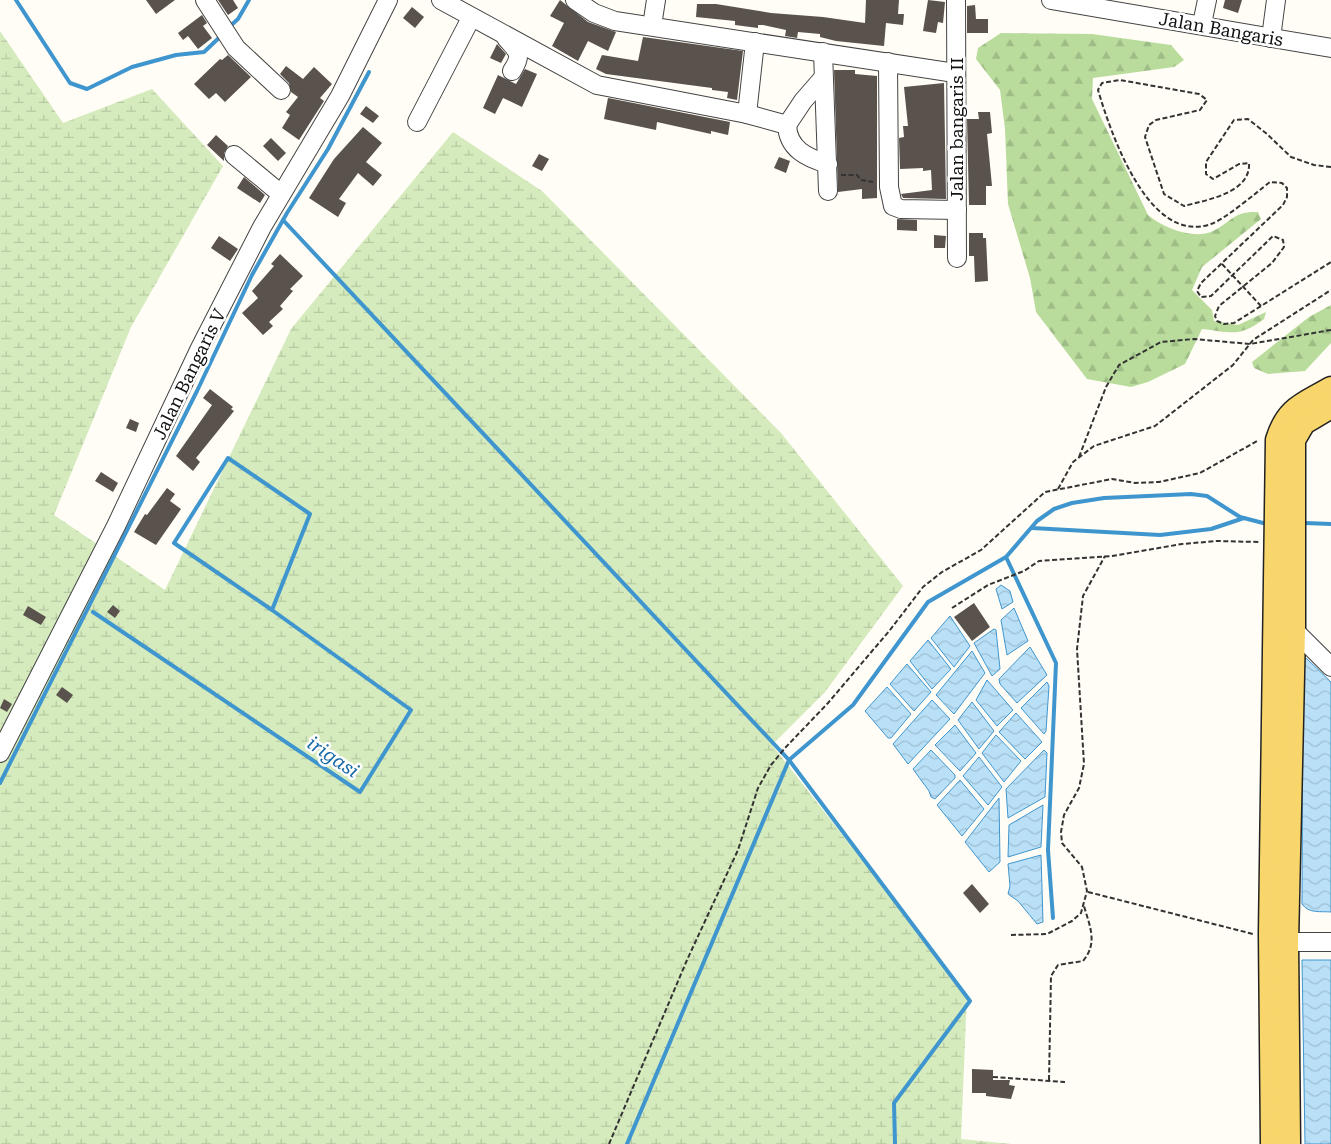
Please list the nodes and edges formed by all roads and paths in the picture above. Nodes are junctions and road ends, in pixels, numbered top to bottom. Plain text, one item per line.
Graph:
1 (205, 0) edge
2 (388, 0) edge
3 (441, 0) edge
4 (575, 0) edge
5 (656, 0) edge
6 (956, 0) edge
7 (1051, 0) edge
8 (1207, 0) edge
9 (1276, 0) edge
10 (471, 18) junction
11 (1202, 24) junction
12 (652, 26) junction
13 (505, 36) junction
14 (1271, 38) junction
15 (755, 42) junction
16 (1331, 48) edge
17 (823, 52) junction
18 (888, 62) junction
19 (512, 71) dead end
20 (955, 73) junction
21 (823, 78) junction
22 (281, 90) dead end
23 (747, 114) junction
24 (416, 122) dead end
25 (787, 125) junction
26 (234, 155) dead end
27 (1331, 167) edge
28 (828, 177) junction
29 (889, 187) junction
30 (281, 194) junction
31 (956, 210) junction
32 (957, 258) dead end
33 (1331, 262) edge
34 (1222, 264) junction
35 (1232, 275) junction
36 (1242, 286) junction
37 (1331, 290) edge
38 (1261, 306) junction
39 (1331, 330) edge
40 (1250, 344) junction
41 (1331, 388) edge
42 (1331, 407) edge
43 (1282, 426) junction
44 (1079, 458) junction
45 (1058, 489) junction
46 (1285, 519) junction
47 (1285, 544) junction
48 (1105, 556) junction
49 (952, 608) dead end
50 (1284, 629) junction
51 (1331, 667) edge
52 (0, 754) edge
53 (1088, 891) junction
54 (1084, 903) junction
55 (1011, 935) dead end
56 (1279, 938) junction
57 (1331, 942) edge
58 (993, 1077) dead end
59 (1049, 1080) junction
60 (1066, 1082) dead end
61 (609, 1144) edge
62 (1272, 1144) edge
63 (1289, 1144) edge

1 - 22 street
2 - 30 street, Jalan Bangaris V
3 - 10 street
4 - 12 street
5 - 12 street
6 - 20 street, Jalan bangaris II
7 - 11 street, Jalan Bangaris
8 - 11 street
9 - 14 street
10 - 13 street
10 - 24 street
11 - 14 street, Jalan Bangaris
12 - 15 street
13 - 19 street
13 - 23 street
14 - 16 street, Jalan Bangaris
15 - 17 street
15 - 23 street
17 - 18 street
17 - 21 street
18 - 20 street
18 - 29 street
20 - 31 street, Jalan bangaris II
21 - 25 street
21 - 28 street
23 - 25 street
25 - 28 street
26 - 30 street
27 - 34 path
28 - 29 path
29 - 31 street
30 - 52 street, Jalan Bangaris V
31 - 32 street, Jalan bangaris II
33 - 38 path
34 - 35 path
34 - 35 path
35 - 36 path
35 - 36 path
36 - 38 path
36 - 38 path
37 - 40 path
39 - 40 path
40 - 44 path
40 - 44 path
41 - 43 main road
42 - 46 main road
43 - 45 path
43 - 46 main road
44 - 45 path
45 - 61 path
46 - 47 main road
47 - 48 path
47 - 50 main road
48 - 49 path
48 - 53 path
50 - 51 street
50 - 56 main road
53 - 54 path
53 - 56 path
54 - 55 path
54 - 59 path
56 - 57 street
56 - 62 main road
56 - 63 main road
58 - 59 path
59 - 60 path

